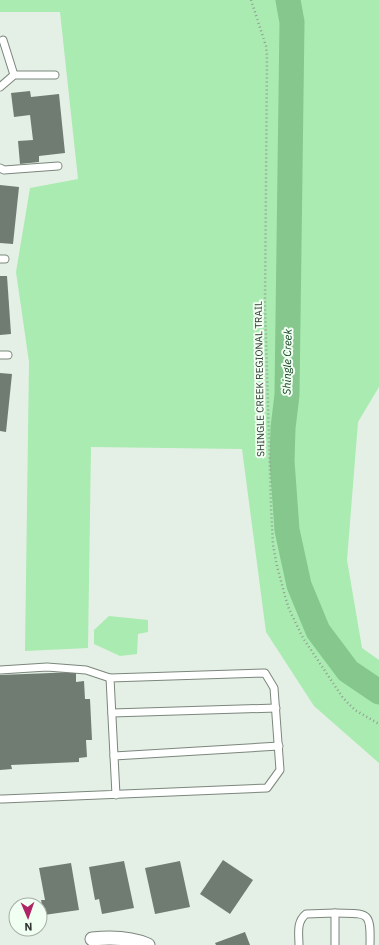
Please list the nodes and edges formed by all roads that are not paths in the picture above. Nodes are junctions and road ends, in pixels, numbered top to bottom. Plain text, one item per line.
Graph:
1 (4, 40) dead end
2 (14, 75) junction
3 (55, 75) dead end
4 (0, 87) edge
5 (58, 166) dead end
6 (0, 168) edge
7 (0, 670) edge
8 (110, 678) junction
9 (276, 708) junction
10 (112, 713) junction
11 (278, 746) junction
12 (114, 756) junction
13 (116, 795) junction
14 (0, 799) edge
15 (335, 913) junction
16 (92, 939) dead end
17 (148, 945) edge
18 (299, 945) edge
19 (334, 945) edge
20 (370, 945) edge

1 - 2 lane
2 - 3 lane
2 - 4 lane
5 - 6 lane
7 - 8 lane
8 - 9 lane
8 - 10 lane
9 - 10 lane
9 - 11 lane
10 - 12 lane
11 - 12 lane
11 - 13 lane
12 - 13 lane
13 - 14 lane
15 - 18 lane
15 - 19 lane
15 - 20 lane
16 - 17 street

